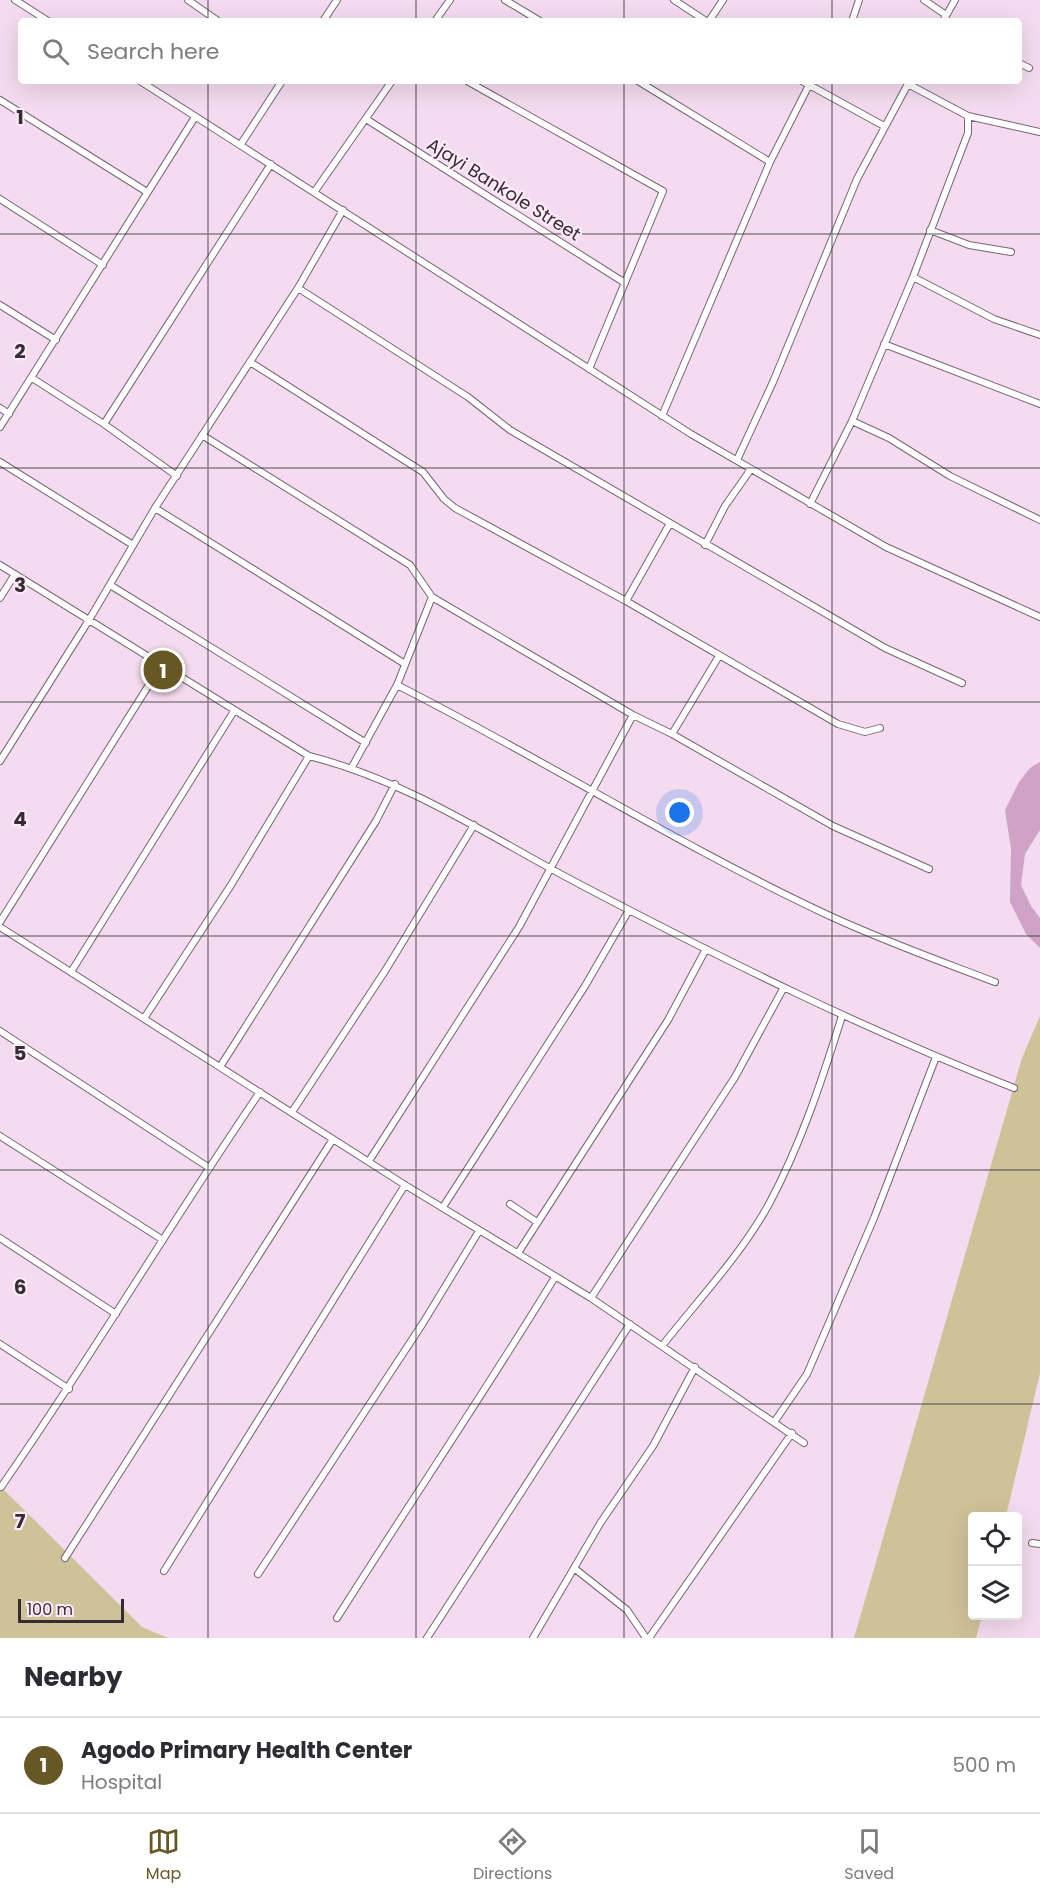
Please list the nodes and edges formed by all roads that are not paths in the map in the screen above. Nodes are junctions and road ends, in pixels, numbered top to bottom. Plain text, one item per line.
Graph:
1 (15, 0) edge
2 (188, 0) edge
3 (337, 0) edge
4 (450, 0) edge
5 (505, 0) edge
6 (674, 0) edge
7 (723, 0) edge
8 (859, 0) edge
9 (924, 0) edge
10 (955, 0) edge
11 (43, 18) edge
12 (214, 18) edge
13 (325, 18) edge
14 (437, 18) edge
15 (535, 18) edge
16 (703, 18) edge
17 (710, 18) edge
18 (853, 18) edge
19 (944, 18) edge
20 (1022, 64) edge
21 (1029, 68) dead end
22 (145, 84) edge
23 (280, 84) edge
24 (390, 84) edge
25 (472, 84) edge
26 (643, 84) edge
27 (806, 84) edge
28 (908, 84) edge
29 (912, 84) edge
30 (809, 86) junction
31 (0, 100) edge
32 (968, 116) junction
33 (195, 117) junction
34 (366, 119) junction
35 (884, 126) junction
36 (1040, 132) edge
37 (241, 144) junction
38 (770, 162) junction
39 (271, 164) junction
40 (315, 191) junction
41 (147, 192) junction
42 (0, 199) edge
43 (343, 210) junction
44 (930, 230) junction
45 (1011, 252) dead end
46 (104, 265) junction
47 (913, 277) junction
48 (625, 283) junction
49 (298, 288) junction
50 (0, 304) edge
51 (1040, 335) edge
52 (56, 340) junction
53 (884, 344) junction
54 (250, 362) junction
55 (589, 369) junction
56 (32, 378) junction
57 (1040, 404) edge
58 (0, 408) edge
59 (9, 414) junction
60 (662, 416) junction
61 (852, 421) junction
62 (104, 424) junction
63 (0, 427) edge
64 (202, 435) junction
65 (737, 460) junction
66 (0, 462) edge
67 (751, 469) junction
68 (177, 476) junction
69 (810, 504) junction
70 (155, 508) junction
71 (1040, 520) edge
72 (669, 525) junction
73 (133, 544) junction
74 (705, 545) junction
75 (0, 565) edge
76 (15, 574) junction
77 (110, 585) junction
78 (432, 597) junction
79 (0, 598) edge
80 (626, 601) junction
81 (1040, 617) edge
82 (89, 620) junction
83 (719, 656) junction
84 (162, 664) junction
85 (405, 664) junction
86 (962, 683) dead end
87 (397, 685) junction
88 (234, 711) junction
89 (633, 715) junction
90 (880, 728) dead end
91 (672, 734) junction
92 (366, 743) junction
93 (309, 756) junction
94 (0, 761) edge
95 (352, 767) junction
96 (395, 784) junction
97 (592, 792) junction
98 (474, 825) junction
99 (551, 869) junction
100 (929, 869) dead end
101 (629, 910) junction
102 (0, 922) edge
103 (0, 927) edge
104 (706, 949) junction
105 (71, 972) junction
106 (995, 982) dead end
107 (783, 988) junction
108 (842, 1016) junction
109 (145, 1017) junction
110 (0, 1030) edge
111 (936, 1057) junction
112 (220, 1066) junction
113 (1014, 1088) dead end
114 (260, 1092) junction
115 (292, 1112) junction
116 (0, 1136) edge
117 (333, 1139) junction
118 (369, 1161) junction
119 (208, 1167) junction
120 (405, 1185) junction
121 (510, 1204) dead end
122 (443, 1207) junction
123 (537, 1222) junction
124 (479, 1231) junction
125 (0, 1238) edge
126 (163, 1240) junction
127 (518, 1253) junction
128 (555, 1277) junction
129 (591, 1298) junction
130 (116, 1314) junction
131 (630, 1324) junction
132 (0, 1344) edge
133 (662, 1346) junction
134 (695, 1367) junction
135 (69, 1389) junction
136 (775, 1421) junction
137 (792, 1433) junction
138 (804, 1443) dead end
139 (1, 1487) edge
140 (65, 1558) dead end
141 (574, 1568) junction
142 (164, 1571) dead end
143 (258, 1574) dead end
144 (337, 1618) dead end
145 (427, 1638) edge
146 (533, 1638) edge
147 (648, 1638) edge

1 - 11 street
2 - 12 street
3 - 13 street
4 - 14 street
5 - 15 street
6 - 16 street
7 - 17 street
8 - 18 street
9 - 19 street
10 - 19 street
20 - 21 street
22 - 33 street
23 - 37 street
24 - 34 street
25 - 48 street
26 - 38 street
27 - 30 street
28 - 35 street
29 - 32 street
30 - 35 street
30 - 38 street
31 - 41 street
32 - 36 street
32 - 44 street
33 - 37 street
33 - 41 street
34 - 40 street
34 - 48 street, Ajayi Bankole Street
35 - 65 street
37 - 39 street
38 - 60 street
39 - 40 street
39 - 62 street
40 - 43 street
41 - 46 street
42 - 46 street
43 - 49 street
43 - 55 street
44 - 45 street
44 - 47 street
46 - 52 street
47 - 51 street
47 - 53 street
48 - 55 street
49 - 54 street
49 - 72 street
50 - 52 street
52 - 56 street
53 - 57 street
53 - 61 street
54 - 64 street
54 - 80 street
55 - 60 street
56 - 59 street
56 - 62 street
58 - 59 street
59 - 63 street
60 - 65 street
61 - 69 street
61 - 71 street
62 - 68 street
64 - 68 street
64 - 78 street
65 - 67 street
66 - 73 street
67 - 69 street
67 - 74 street
68 - 70 street
69 - 81 street
70 - 73 street
70 - 85 street
72 - 74 street
72 - 80 street
73 - 77 street
74 - 86 street
75 - 76 street
76 - 79 street
76 - 82 street
77 - 82 street
77 - 92 street
78 - 85 street
78 - 89 street
80 - 83 street
82 - 84 street
82 - 94 street
83 - 90 street
83 - 91 street
84 - 88 street
84 - 102 street
85 - 87 street
87 - 92 street
87 - 97 street
88 - 93 street
88 - 105 street
89 - 91 street
89 - 97 street
91 - 100 street
92 - 95 street
93 - 95 street
93 - 109 street
95 - 96 street
96 - 98 street
96 - 112 street
97 - 99 street
97 - 106 street
98 - 99 street
98 - 115 street
99 - 101 street
99 - 118 street
101 - 104 street
101 - 122 street
103 - 105 street
104 - 107 street
104 - 123 street
105 - 109 street
107 - 108 street
107 - 129 street
108 - 111 street
108 - 133 street
109 - 112 street
110 - 119 street
111 - 113 street
111 - 136 street
112 - 114 street
114 - 115 street
114 - 119 street
115 - 117 street
116 - 126 street
117 - 118 street
117 - 140 street
118 - 120 street
119 - 126 street
120 - 122 street
120 - 142 street
121 - 123 street
122 - 124 street
123 - 127 street
124 - 127 street
124 - 143 street
125 - 130 street
126 - 130 street
127 - 128 street
128 - 129 street
128 - 144 street
129 - 131 street
130 - 135 street
131 - 133 street
131 - 145 street
132 - 135 street
133 - 134 street
134 - 136 street
134 - 141 street
135 - 139 street
136 - 137 street
137 - 138 street
137 - 147 street
141 - 146 street
141 - 147 street

